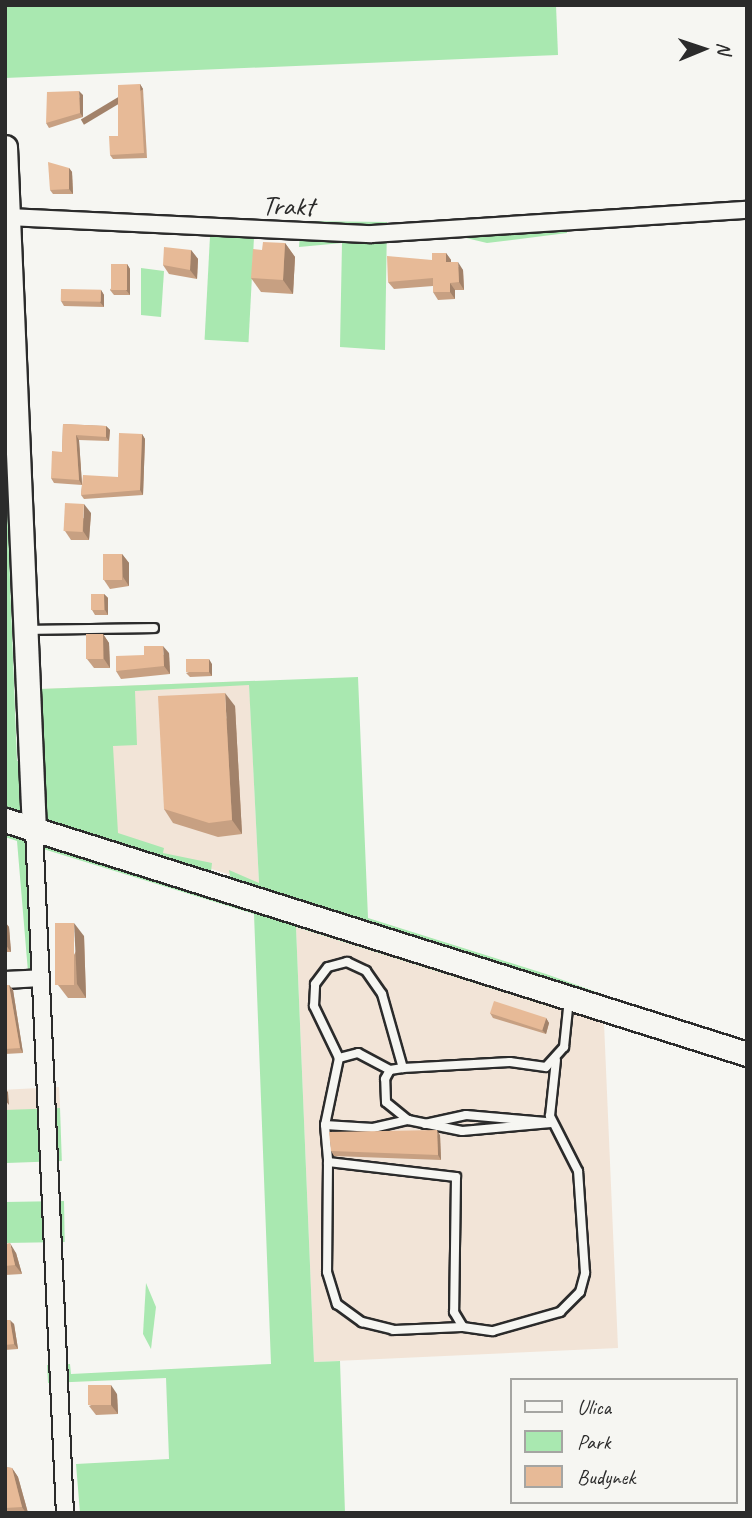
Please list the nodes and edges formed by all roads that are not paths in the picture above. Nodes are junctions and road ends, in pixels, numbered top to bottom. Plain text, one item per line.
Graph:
1 (5, 147) edge
2 (747, 210) edge
3 (7, 212) edge
4 (154, 628) dead end
5 (24, 630) junction
6 (5, 820) edge
7 (34, 829) junction
8 (41, 978) junction
9 (5, 980) edge
10 (569, 998) junction
11 (747, 1054) edge
12 (339, 1058) junction
13 (556, 1060) junction
14 (404, 1068) junction
15 (390, 1070) junction
16 (408, 1120) junction
17 (425, 1124) junction
18 (551, 1124) junction
19 (325, 1125) junction
20 (328, 1162) junction
21 (463, 1327) junction
22 (65, 1513) edge

1 - 3 main road
2 - 3 street, Trakt
3 - 5 main road
4 - 5 lane
5 - 7 main road
6 - 7 main road
7 - 8 street
7 - 10 main road
8 - 9 street
8 - 22 street
10 - 11 main road
10 - 13 lane
12 - 14 lane
12 - 15 lane
12 - 19 lane
13 - 14 lane
13 - 18 lane
14 - 15 lane
15 - 16 lane
16 - 17 lane
16 - 19 lane
17 - 18 lane
17 - 18 lane
18 - 21 lane
19 - 20 lane
20 - 21 lane
20 - 21 lane

